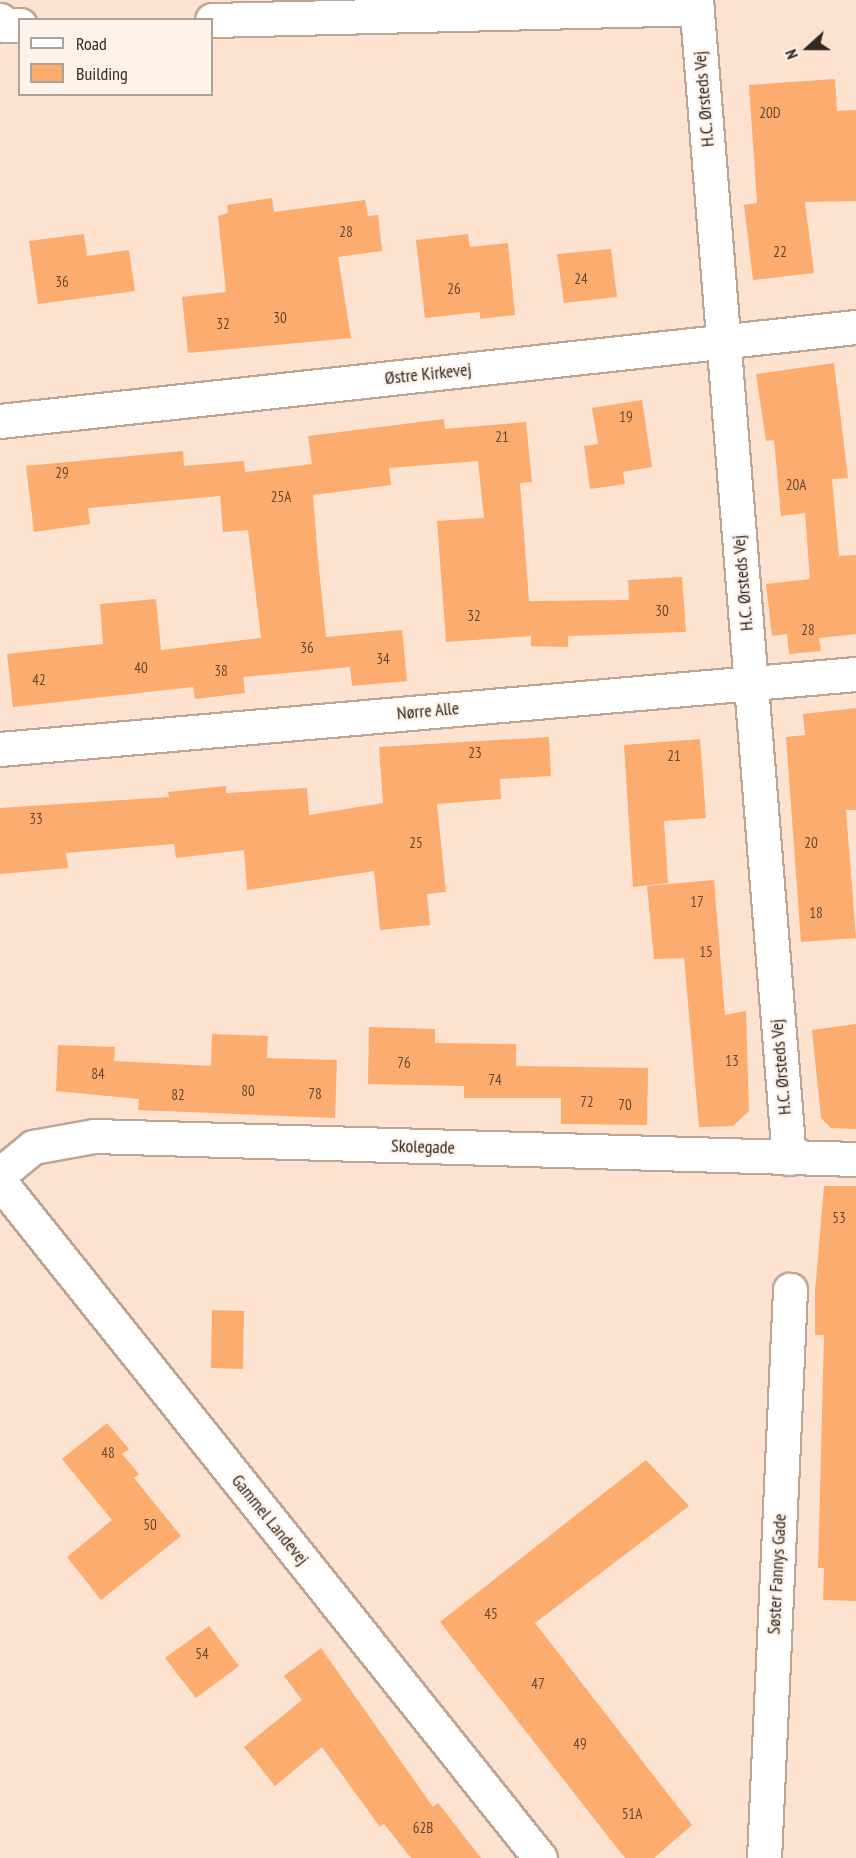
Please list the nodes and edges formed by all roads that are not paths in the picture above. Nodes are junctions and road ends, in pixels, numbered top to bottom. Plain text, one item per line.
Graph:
1 (697, 4) edge
2 (0, 20) edge
3 (213, 20) edge
4 (18, 25) edge
5 (856, 327) edge
6 (724, 342) junction
7 (0, 421) edge
8 (856, 674) edge
9 (751, 683) junction
10 (0, 748) edge
11 (789, 1158) junction
12 (856, 1159) edge
13 (0, 1174) edge
14 (0, 1182) edge
15 (790, 1290) dead end
16 (540, 1858) edge
17 (764, 1858) edge

1 - 3 street, H.C. Ørsteds Vej
1 - 6 street, H.C. Ørsteds Vej
2 - 4 street
5 - 6 street, Østre Kirkevej
6 - 7 street, Østre Kirkevej
6 - 9 street, H.C. Ørsteds Vej
8 - 9 street, Nørre Alle
9 - 10 street, Nørre Alle
9 - 11 street, H.C. Ørsteds Vej
11 - 12 street, Skolegade
11 - 13 street, Skolegade
14 - 16 street, Gammel Landevej
15 - 17 street, Søster Fannys Gade

